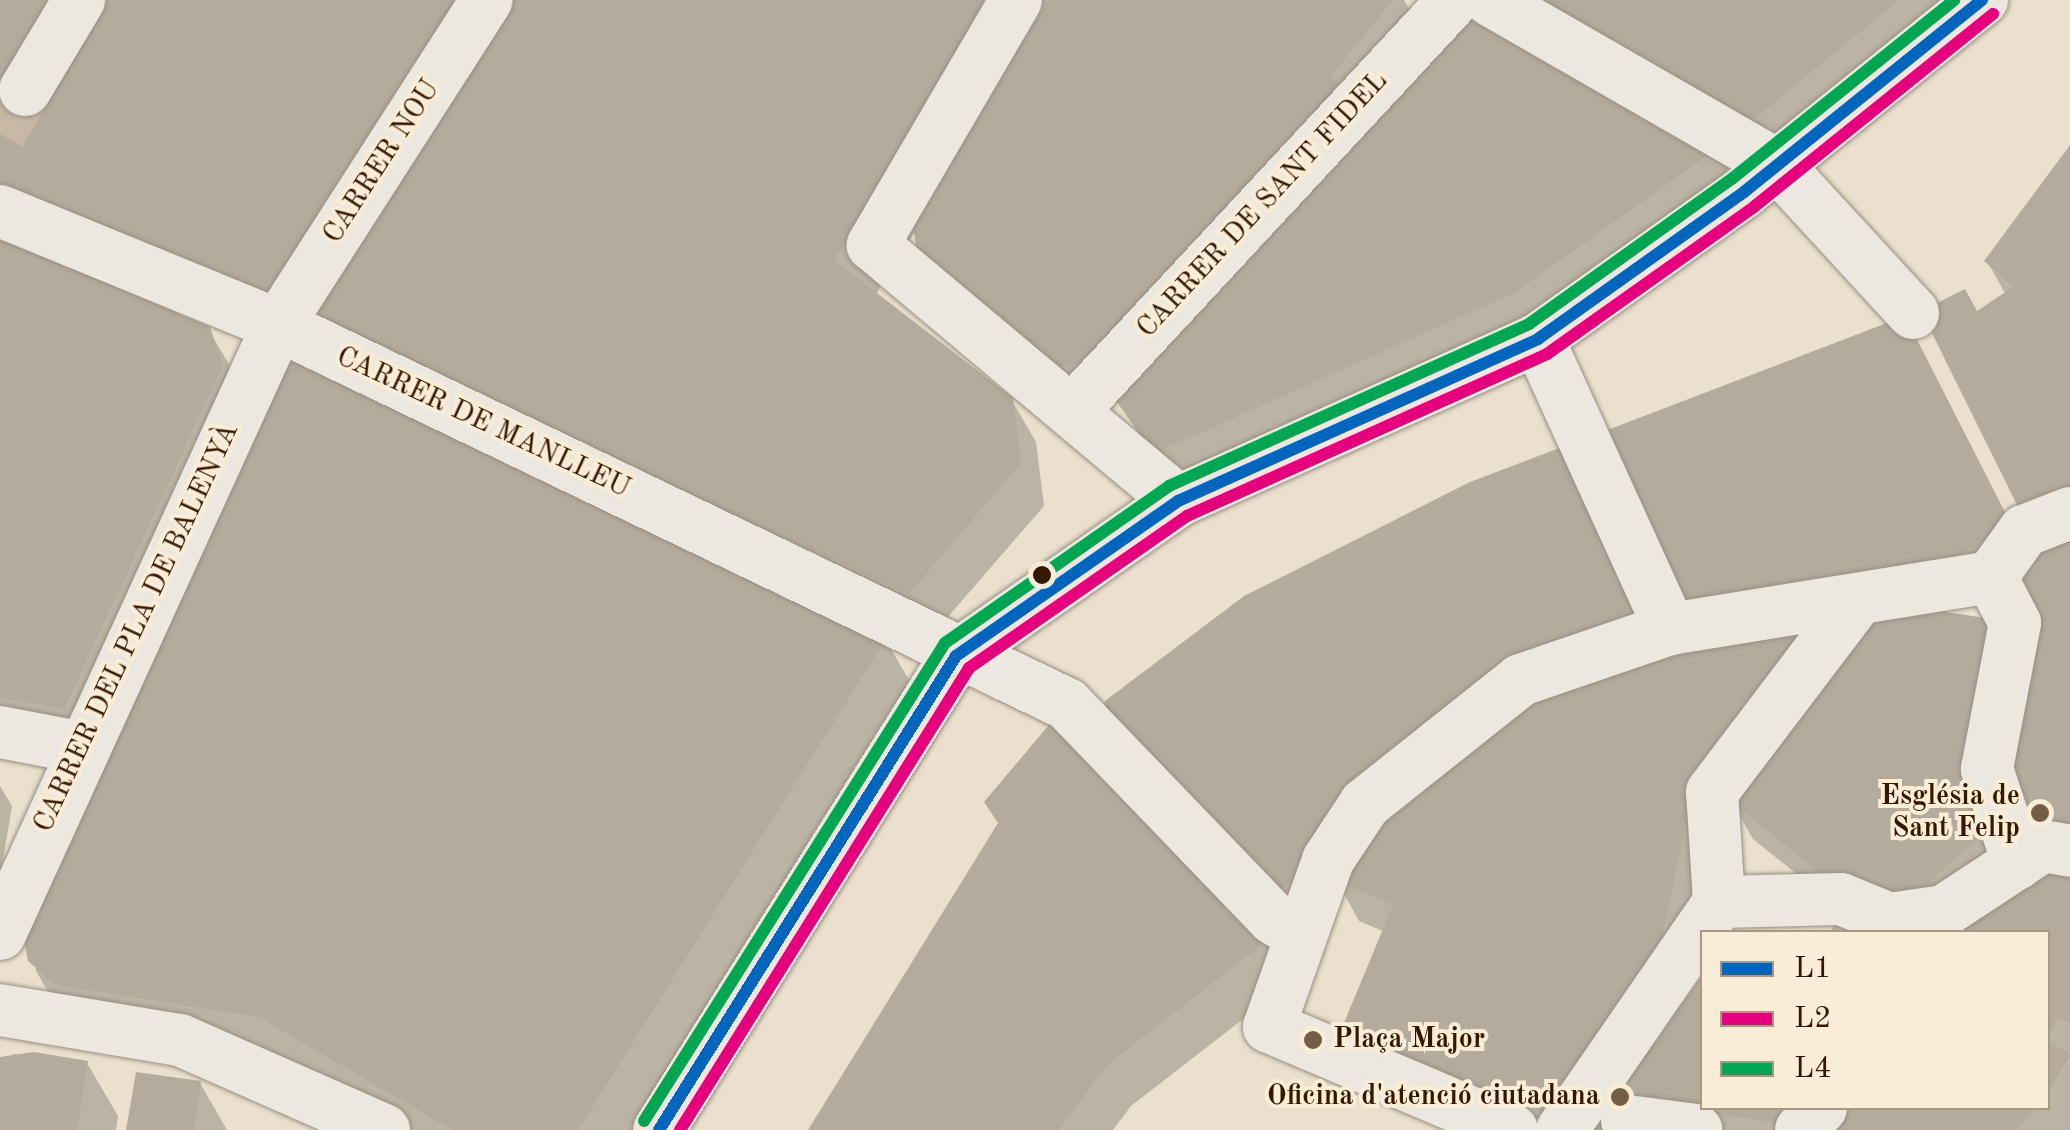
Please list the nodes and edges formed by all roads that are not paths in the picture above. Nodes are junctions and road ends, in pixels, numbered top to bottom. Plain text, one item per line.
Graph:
1 (79, 0) edge
2 (487, 0) edge
3 (1016, 0) edge
4 (1454, 0) edge
5 (1490, 0) edge
6 (1982, 0) edge
7 (25, 90) tunnel mouth
8 (1777, 166) junction
9 (0, 211) edge
10 (1914, 313) dead end
11 (278, 325) junction
12 (1538, 339) junction
13 (1073, 410) junction
14 (1178, 501) junction
15 (2047, 522) edge
16 (1992, 577) junction
17 (1856, 602) junction
18 (1670, 629) junction
19 (956, 656) junction
20 (0, 732) edge
21 (78, 746) junction
22 (2070, 850) edge
23 (2018, 863) junction
24 (1719, 902) junction
25 (1941, 922) edge
26 (0, 934) edge
27 (1297, 946) junction
28 (0, 1010) edge
29 (1819, 1110) edge
30 (1571, 1115) edge
31 (1628, 1121) dead end
32 (384, 1130) edge
33 (659, 1130) edge
34 (1512, 1130) edge
35 (1696, 1130) edge
36 (1801, 1130) edge

1 - 7 street
2 - 11 street, CARRER NOU
3 - 13 street
4 - 13 street, CARRER DE SANT FIDEL
5 - 8 street
6 - 8 street
8 - 10 street
8 - 12 street
9 - 11 street, CARRER DE MANLLEU
11 - 19 street, CARRER DE MANLLEU
11 - 21 street, CARRER DEL PLA DE BALENYÀ
12 - 14 street
12 - 18 street
13 - 14 street
14 - 19 street
15 - 16 street
16 - 17 street
16 - 23 street
17 - 18 street
17 - 24 street
18 - 27 street
19 - 27 street, CARRER DE MANLLEU
19 - 33 street
20 - 21 street
21 - 26 street, CARRER DEL PLA DE BALENYÀ
22 - 23 street
23 - 25 street
24 - 25 street
24 - 30 street
27 - 34 street
28 - 32 street
29 - 36 street
31 - 35 street

